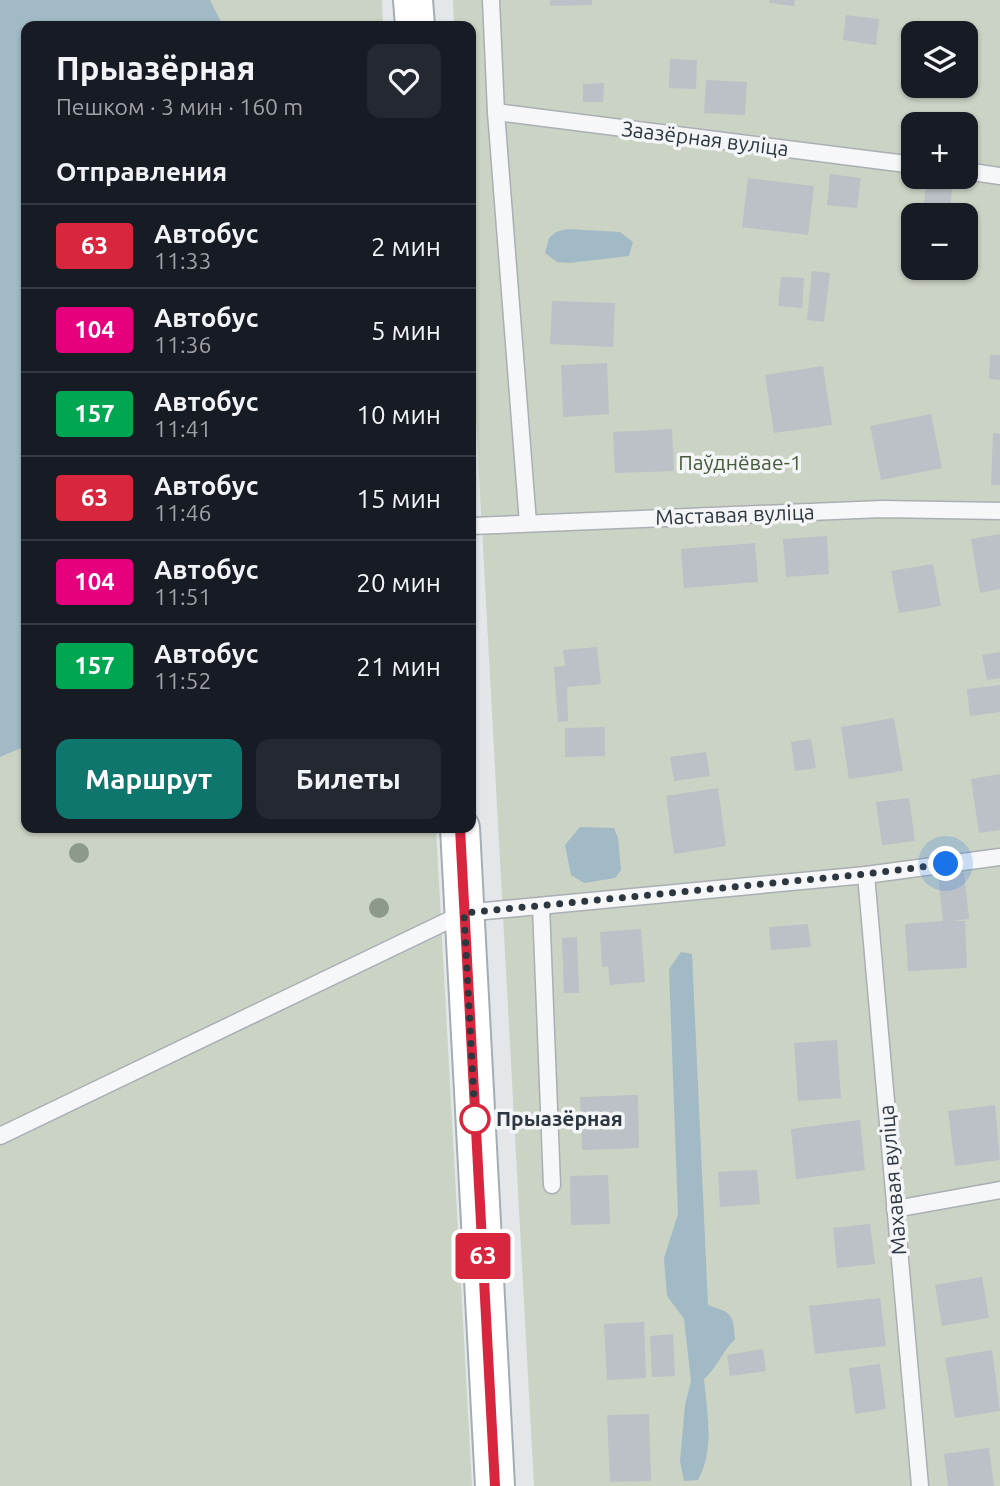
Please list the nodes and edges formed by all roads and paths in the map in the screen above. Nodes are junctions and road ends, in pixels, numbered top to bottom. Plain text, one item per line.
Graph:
1 (413, 0) edge
2 (491, 0) edge
3 (415, 21) edge
4 (496, 112) junction
5 (901, 163) edge
6 (978, 173) edge
7 (1000, 176) edge
8 (1000, 511) edge
9 (528, 523) junction
10 (476, 526) edge
11 (460, 833) edge
12 (1000, 857) edge
13 (866, 874) junction
14 (541, 906) junction
15 (464, 913) junction
16 (0, 1136) edge
17 (552, 1185) dead end
18 (1000, 1190) edge
19 (895, 1209) junction
20 (495, 1486) edge
21 (920, 1486) edge

1 - 3 main road
2 - 4 lane
4 - 5 lane, Заазёрная вуліца
4 - 9 lane
6 - 7 lane
8 - 9 lane, Маставая вуліца
9 - 10 lane, Маставая вуліца
11 - 15 main road
12 - 13 lane
13 - 14 lane
13 - 19 lane, Махавая вуліца
14 - 15 lane
14 - 17 lane
15 - 16 lane
15 - 20 main road
18 - 19 lane
19 - 21 lane, Махавая вуліца

